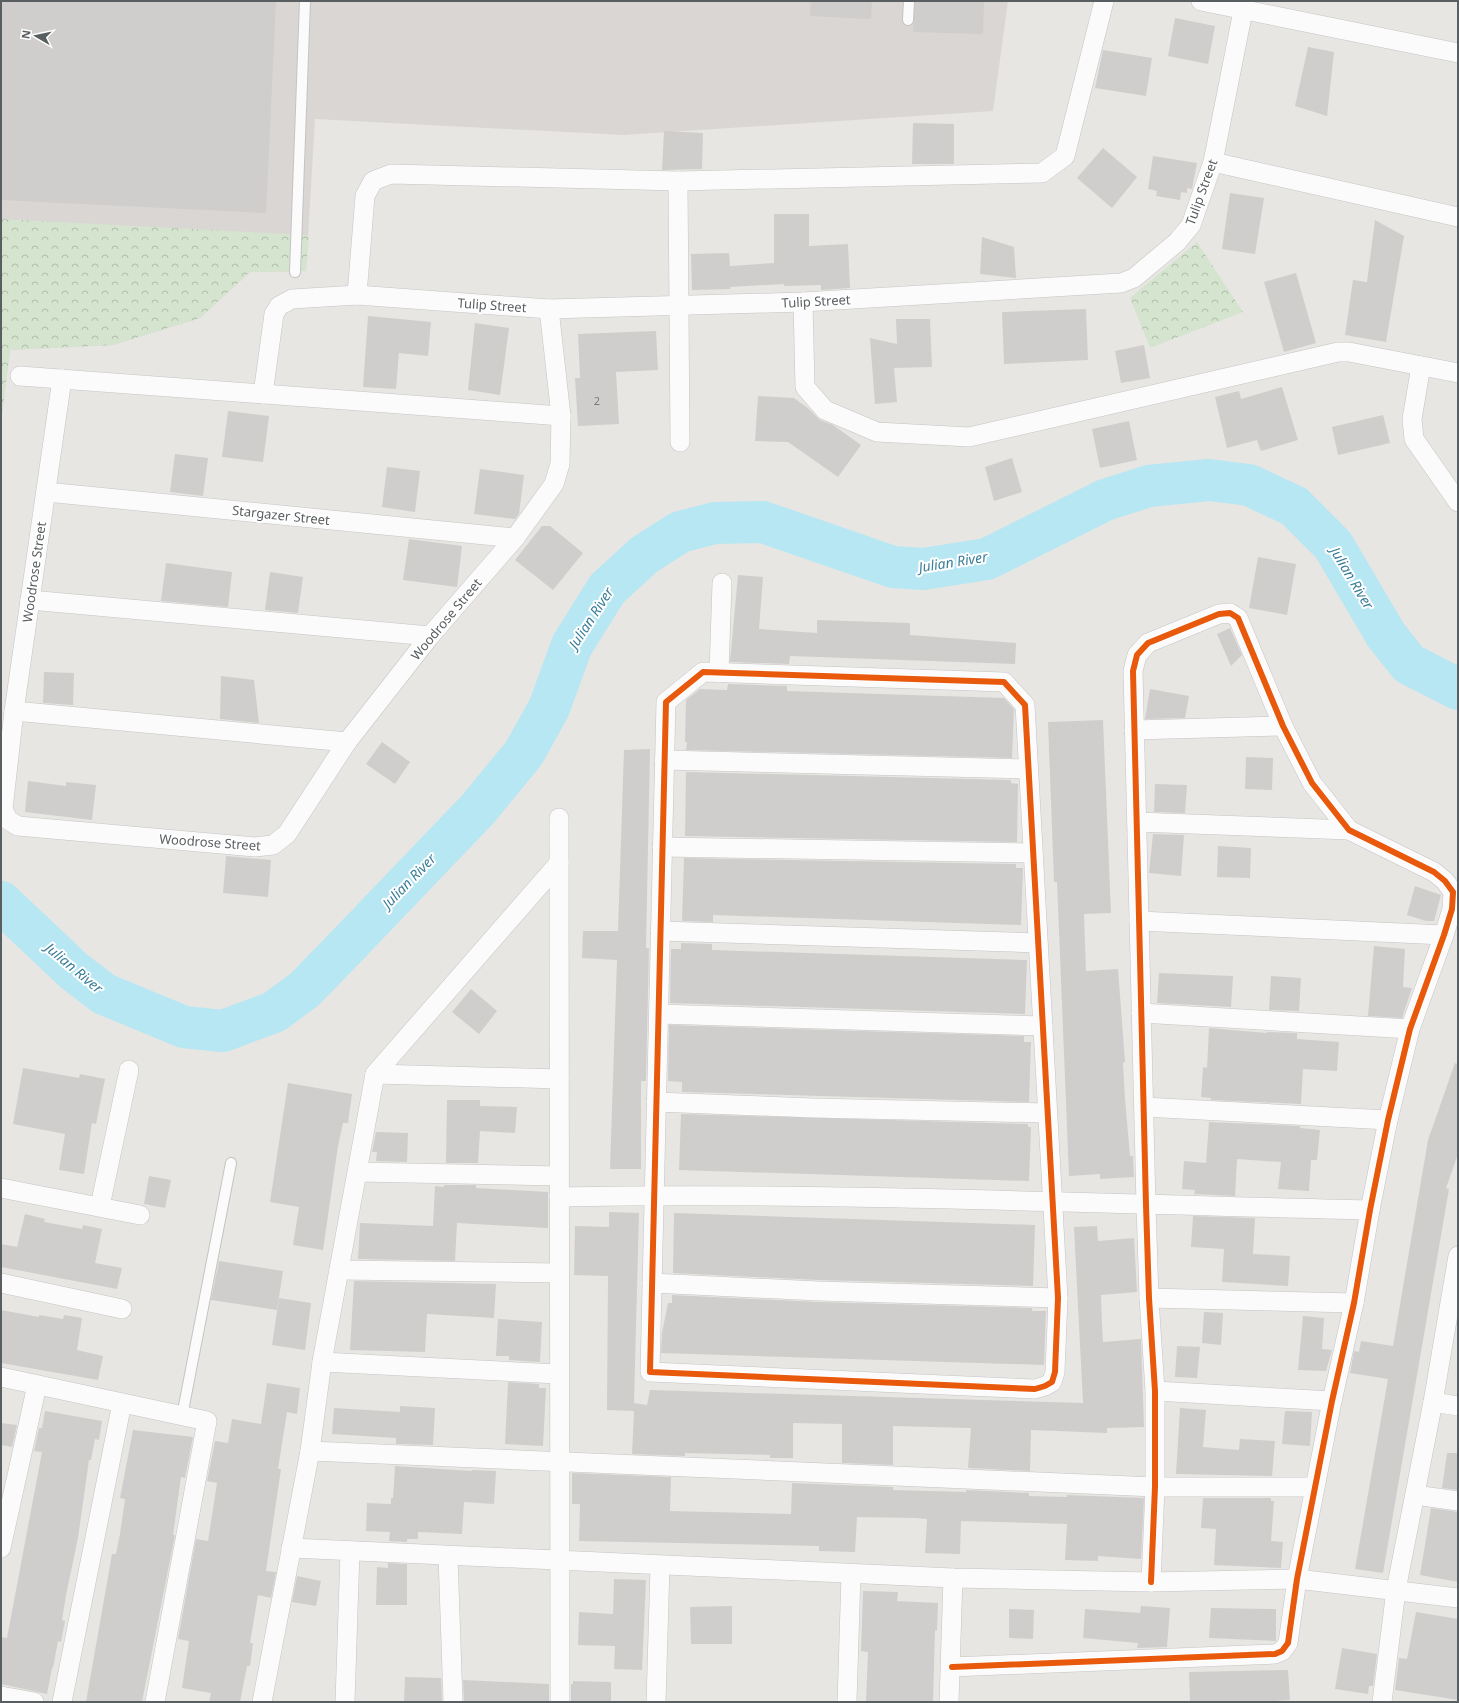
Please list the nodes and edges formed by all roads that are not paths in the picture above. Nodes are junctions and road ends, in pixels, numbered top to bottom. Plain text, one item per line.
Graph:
1 (305, 1) edge
2 (909, 1) edge
3 (1104, 1) edge
4 (1201, 1) edge
5 (1244, 5) edge
6 (908, 20) dead end
7 (1458, 53) edge
8 (1213, 162) junction
9 (678, 181) junction
10 (1458, 217) edge
11 (295, 272) dead end
12 (357, 295) junction
13 (803, 302) junction
14 (679, 304) junction
15 (548, 309) junction
16 (1421, 366) junction
17 (1458, 373) edge
18 (20, 376) dead end
19 (62, 379) junction
20 (263, 394) junction
21 (561, 416) junction
22 (680, 442) dead end
23 (46, 492) junction
24 (1458, 502) edge
25 (515, 538) junction
26 (722, 583) dead end
27 (30, 600) junction
28 (430, 636) junction
29 (719, 673) junction
30 (14, 711) junction
31 (1284, 726) junction
32 (1134, 730) junction
33 (347, 742) junction
34 (664, 760) junction
35 (1028, 769) junction
36 (559, 818) dead end
37 (1137, 822) junction
38 (1349, 830) junction
39 (662, 847) junction
40 (1033, 854) junction
41 (559, 863) junction
42 (1139, 922) junction
43 (660, 931) junction
44 (1444, 935) junction
45 (1038, 943) junction
46 (1141, 1013) junction
47 (659, 1014) junction
48 (1043, 1026) junction
49 (1410, 1029) junction
50 (129, 1070) dead end
51 (375, 1074) junction
52 (559, 1079) junction
53 (656, 1102) junction
54 (1144, 1107) junction
55 (1048, 1113) junction
56 (1388, 1120) junction
57 (231, 1163) dead end
58 (358, 1172) junction
59 (559, 1176) junction
60 (1, 1188) edge
61 (654, 1195) junction
62 (559, 1197) junction
63 (1053, 1201) junction
64 (1146, 1205) junction
65 (100, 1206) junction
66 (1370, 1210) junction
67 (140, 1215) dead end
68 (1458, 1256) edge
69 (340, 1270) junction
70 (559, 1273) junction
71 (1, 1283) edge
72 (652, 1283) junction
73 (1058, 1298) junction
74 (1149, 1298) junction
75 (1354, 1303) junction
76 (1453, 1308) edge
77 (122, 1309) dead end
78 (322, 1362) junction
79 (558, 1374) junction
80 (1, 1377) edge
81 (37, 1385) junction
82 (1155, 1391) junction
83 (1332, 1401) junction
84 (1433, 1402) junction
85 (122, 1403) junction
86 (1458, 1406) edge
87 (182, 1416) junction
88 (310, 1451) junction
89 (559, 1462) junction
90 (1155, 1487) junction
91 (1315, 1487) junction
92 (1415, 1495) junction
93 (1458, 1500) edge
94 (1, 1548) edge
95 (291, 1548) junction
96 (350, 1551) junction
97 (448, 1556) junction
98 (560, 1562) junction
99 (660, 1566) junction
100 (851, 1574) junction
101 (954, 1578) junction
102 (1297, 1579) junction
103 (1151, 1582) junction
104 (1396, 1590) junction
105 (1458, 1598) edge
106 (952, 1666) junction
107 (1, 1696) edge
108 (34, 1702) edge
109 (62, 1702) edge
110 (155, 1702) edge
111 (262, 1702) edge
112 (345, 1702) edge
113 (453, 1702) edge
114 (560, 1702) edge
115 (656, 1702) edge
116 (847, 1702) edge
117 (949, 1702) edge
118 (1383, 1702) edge

1 - 11 lane
2 - 6 lane
3 - 9 street
4 - 5 street
5 - 7 street
5 - 8 street, Tulip Street
8 - 10 street
8 - 13 street, Tulip Street
9 - 12 street
9 - 14 street
12 - 15 street, Tulip Street
12 - 20 street, Tulip Street
13 - 14 street, Tulip Street
13 - 16 street
14 - 15 street, Tulip Street
14 - 22 street
15 - 21 street, Woodrose Street
16 - 17 street
16 - 24 street
18 - 19 street
19 - 20 street
19 - 23 street, Woodrose Street
20 - 21 street
21 - 25 street, Woodrose Street
23 - 25 street, Stargazer Street
23 - 27 street, Woodrose Street
25 - 28 street, Woodrose Street
26 - 29 street
27 - 28 street
27 - 30 street, Woodrose Street
28 - 33 street, Woodrose Street
29 - 34 street
29 - 35 street
30 - 33 street
30 - 33 street, Woodrose Street
31 - 32 street
31 - 32 street
31 - 38 street
32 - 37 street
34 - 35 street
34 - 39 street
35 - 40 street
36 - 41 street
37 - 38 street
37 - 42 street
38 - 44 street
39 - 40 street
39 - 43 street
40 - 45 street
41 - 51 street
41 - 52 street
42 - 44 street
42 - 46 street
43 - 45 street
43 - 47 street
44 - 49 street
45 - 48 street
46 - 49 street
46 - 54 street
47 - 48 street
47 - 53 street
48 - 55 street
49 - 56 street
50 - 65 street
51 - 52 street
51 - 58 street
52 - 59 street
53 - 55 street
53 - 61 street
54 - 56 street
54 - 64 street
55 - 63 street
56 - 66 street
57 - 87 lane
58 - 59 street
58 - 69 street
59 - 62 street
60 - 65 street
61 - 62 street
61 - 63 street
61 - 72 street
62 - 70 street
63 - 64 street
63 - 73 street
64 - 66 street
64 - 74 street
65 - 67 street
66 - 75 street
68 - 76 street
69 - 70 street
69 - 78 street
70 - 79 street
71 - 77 street
72 - 73 street
72 - 73 street
74 - 75 street
74 - 82 street
75 - 83 street
76 - 84 street
78 - 79 street
78 - 88 street
79 - 89 street
80 - 81 street
81 - 85 street
81 - 94 street
82 - 83 street
82 - 90 street
83 - 91 street
84 - 86 street
84 - 92 street
85 - 87 street
85 - 109 street
87 - 110 street
88 - 89 street
88 - 95 street
89 - 90 street
89 - 98 street
90 - 91 street
90 - 103 street
91 - 102 street
92 - 93 street
92 - 104 street
95 - 96 street
95 - 111 street
96 - 97 street
96 - 112 street
97 - 98 street
97 - 113 street
98 - 99 street
98 - 114 street
99 - 100 street
99 - 115 street
100 - 101 street
100 - 116 street
101 - 103 street
101 - 106 street
102 - 103 street
102 - 104 street
102 - 106 street
104 - 105 street
104 - 118 street
106 - 117 street
107 - 108 street

